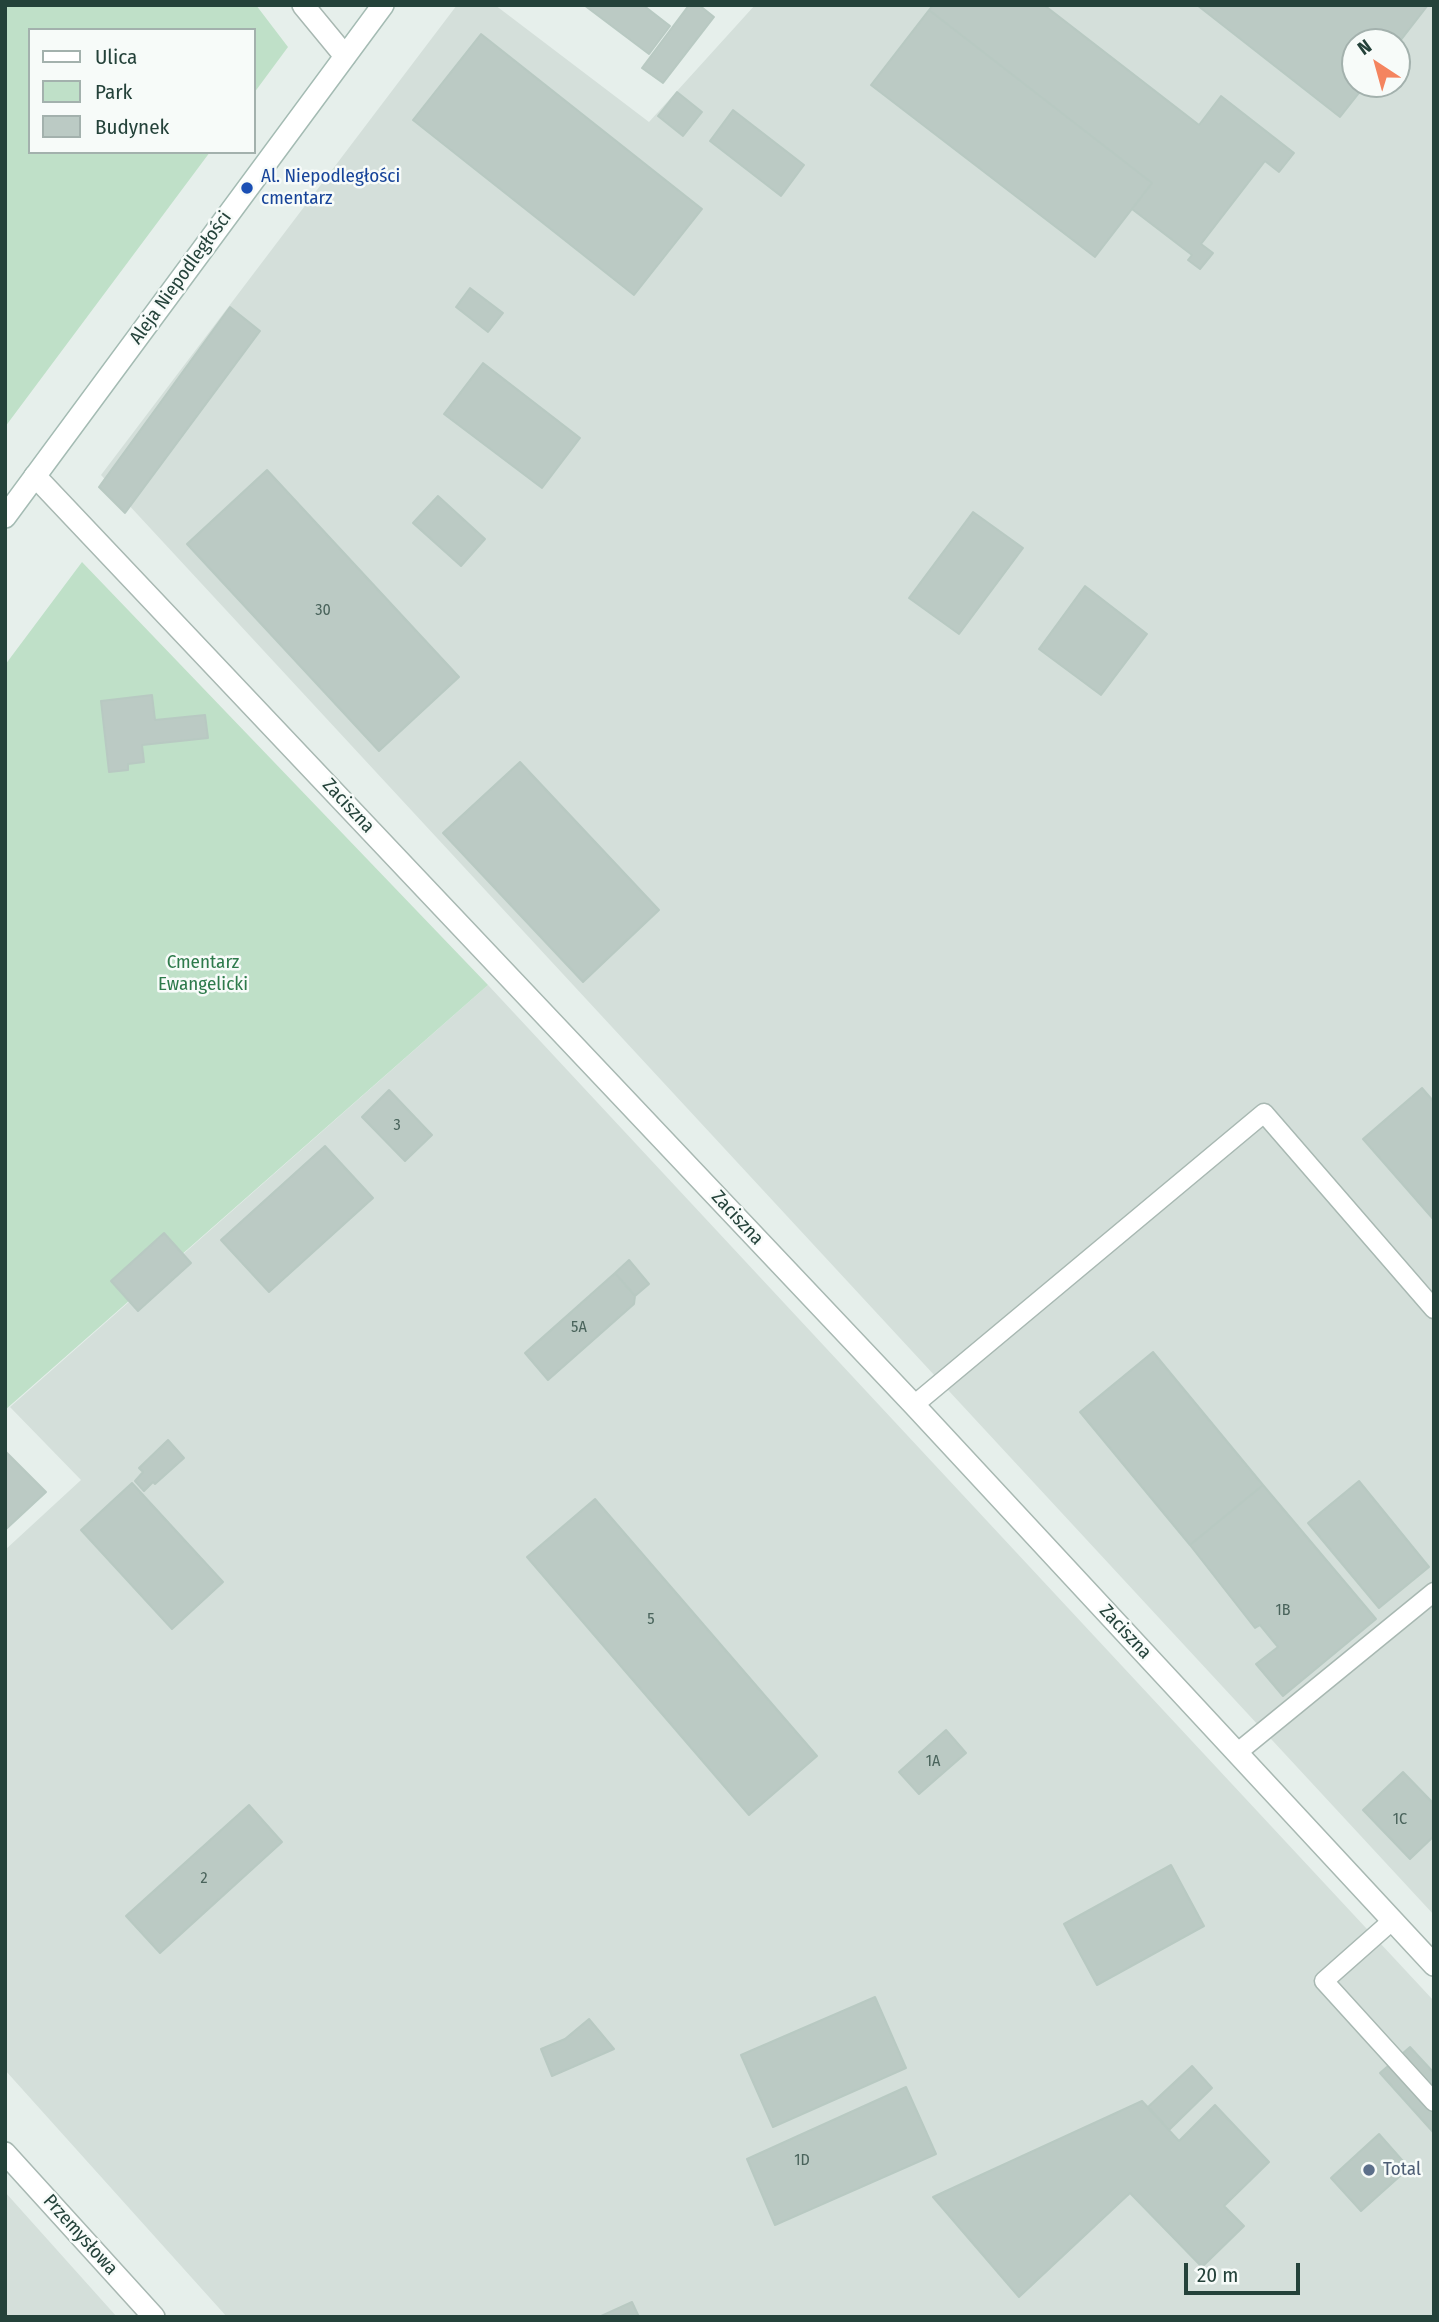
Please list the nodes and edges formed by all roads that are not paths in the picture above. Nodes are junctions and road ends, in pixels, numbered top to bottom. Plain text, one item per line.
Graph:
1 (303, 5) edge
2 (383, 5) edge
3 (345, 56) junction
4 (35, 476) junction
5 (5, 517) edge
6 (1434, 1310) edge
7 (914, 1405) junction
8 (1434, 1592) edge
9 (1238, 1752) junction
10 (1393, 1920) junction
11 (1434, 1965) edge
12 (1434, 2102) edge
13 (5, 2153) edge
14 (154, 2317) edge

1 - 3 street
2 - 3 street, Aleja Niepodległości
3 - 4 street, Aleja Niepodległości
4 - 5 street, Aleja Niepodległości
4 - 7 street, Zaciszna
6 - 7 lane
7 - 9 street, Zaciszna
8 - 9 lane
9 - 10 street, Zaciszna
10 - 11 street, Zaciszna
10 - 12 lane
13 - 14 street, Przemysłowa

